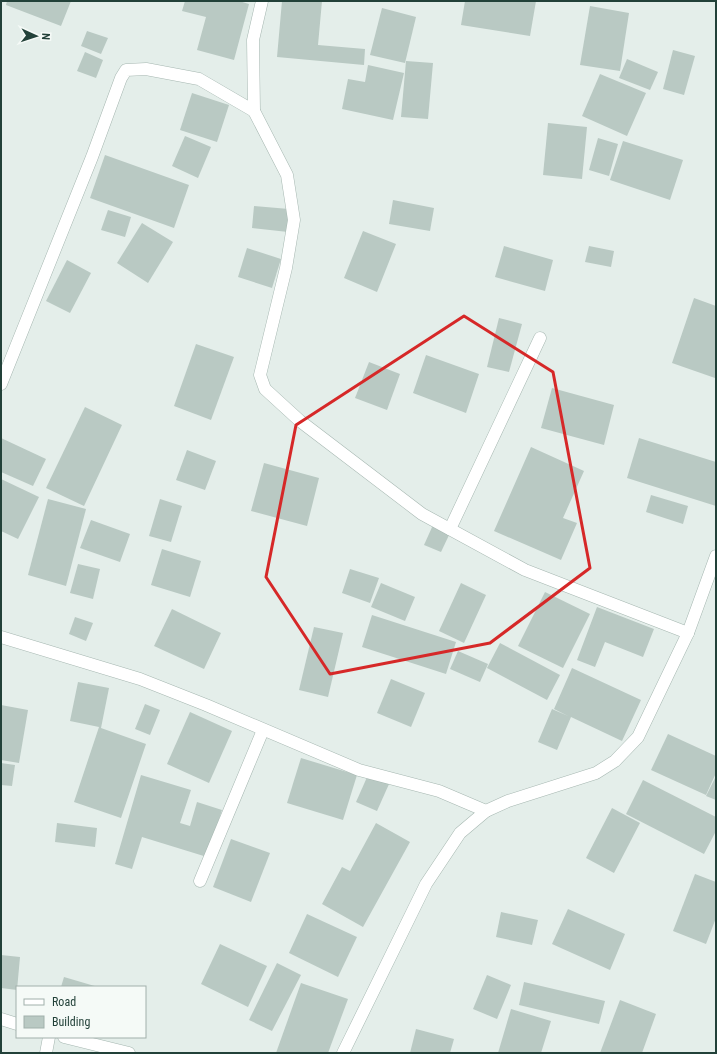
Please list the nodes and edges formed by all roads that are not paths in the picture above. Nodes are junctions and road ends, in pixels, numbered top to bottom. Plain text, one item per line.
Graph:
1 (262, 1) edge
2 (254, 111) junction
3 (540, 338) dead end
4 (1, 384) edge
5 (450, 529) junction
6 (716, 556) edge
7 (688, 633) junction
8 (1, 637) edge
9 (263, 730) junction
10 (486, 811) junction
11 (200, 881) dead end
12 (1, 1019) edge
13 (16, 1024) edge
14 (49, 1038) edge
15 (68, 1038) edge
16 (46, 1053) edge
17 (129, 1053) edge
18 (343, 1053) edge

1 - 2 street
2 - 4 street
2 - 5 street
3 - 5 street
5 - 7 street
6 - 7 street
7 - 10 street
8 - 9 street
9 - 10 street
9 - 11 street
10 - 18 street
12 - 13 street
14 - 16 street
15 - 17 street

